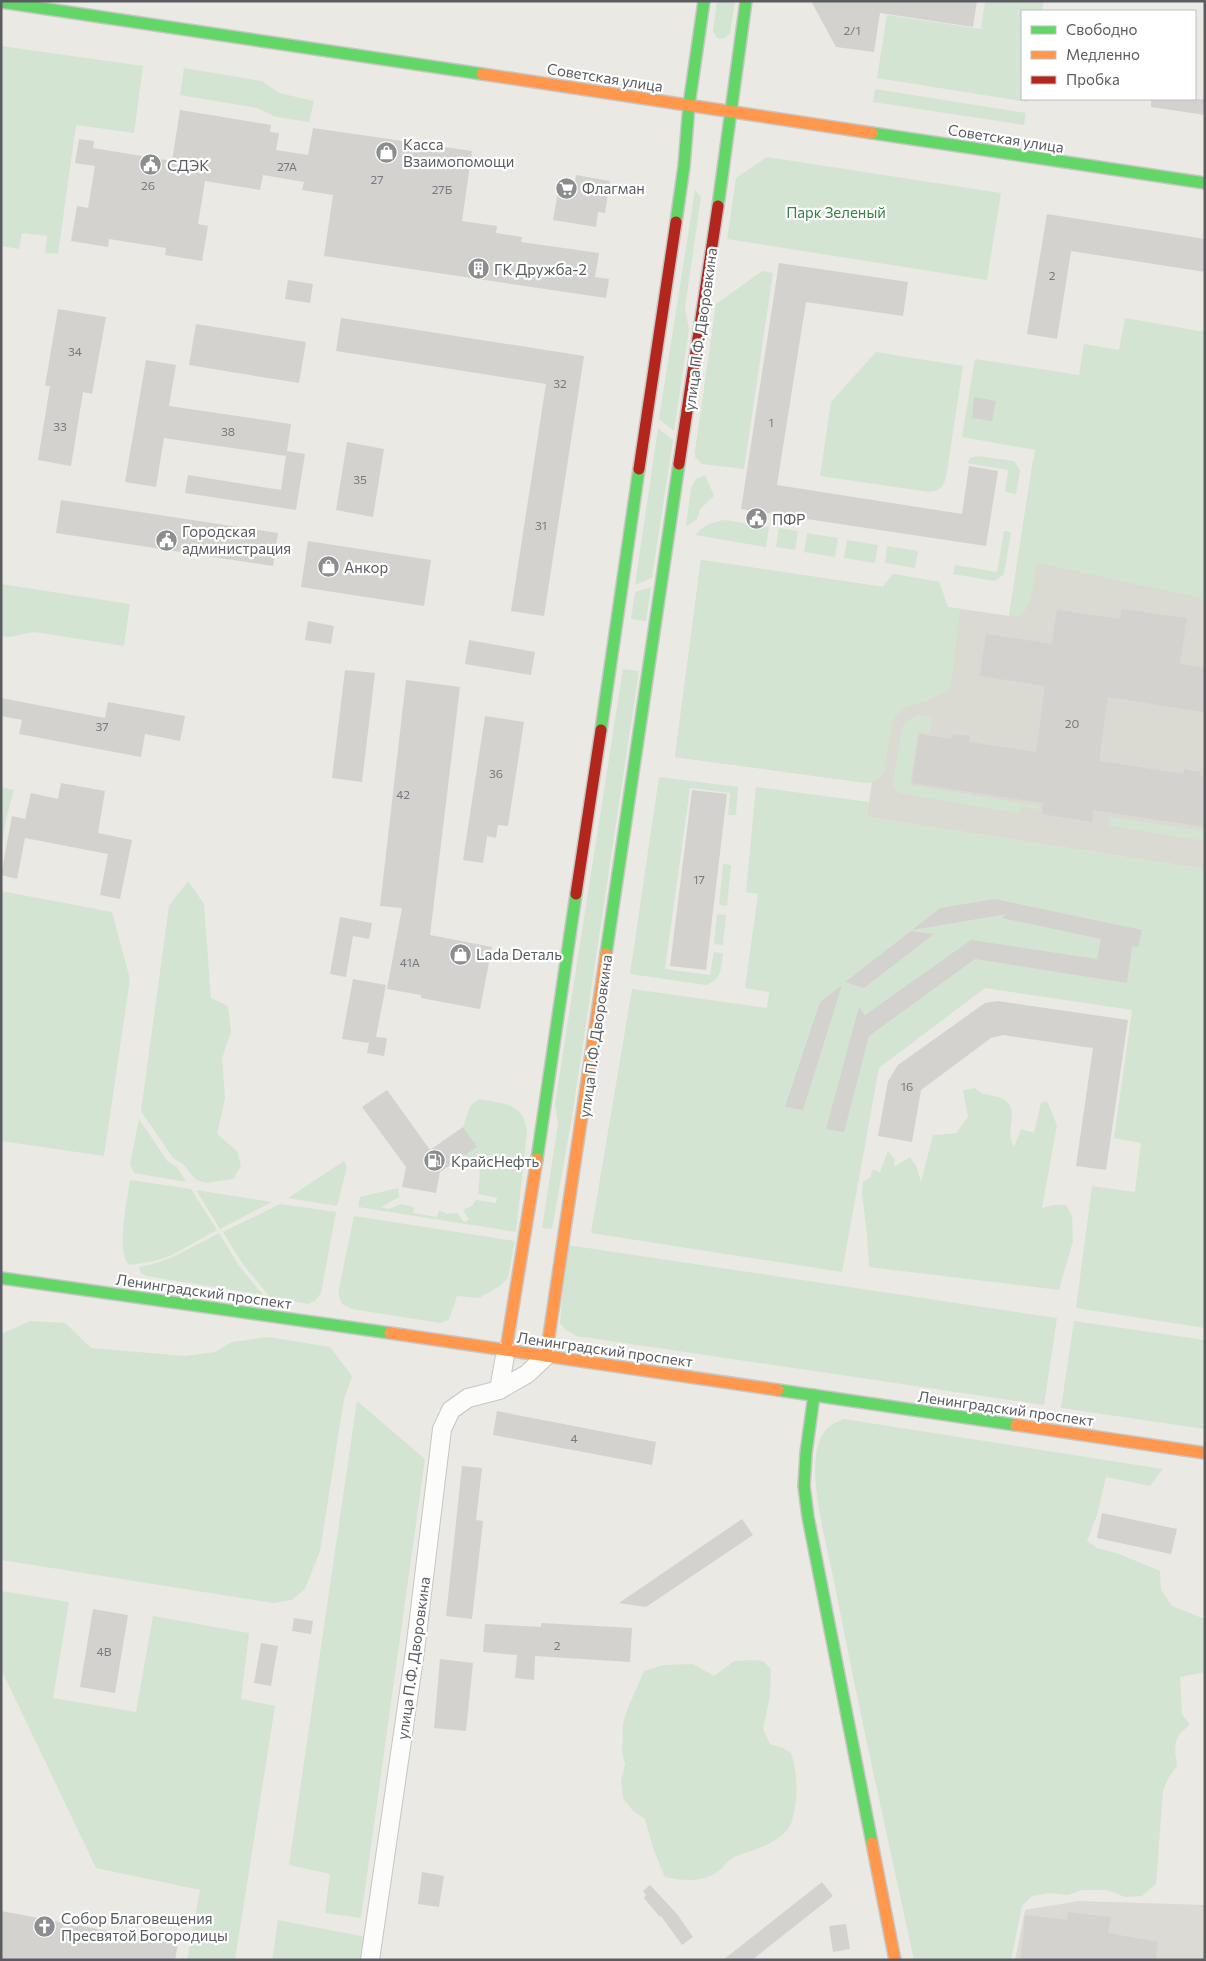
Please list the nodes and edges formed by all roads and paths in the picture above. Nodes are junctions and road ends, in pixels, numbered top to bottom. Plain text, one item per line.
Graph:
1 (704, 1) edge
2 (746, 1) edge
3 (1, 2) edge
4 (689, 105) junction
5 (730, 111) junction
6 (1205, 183) edge
7 (1, 1278) edge
8 (506, 1350) junction
9 (546, 1356) junction
10 (499, 1390) junction
11 (814, 1394) junction
12 (1205, 1453) edge
13 (370, 1960) edge
14 (896, 1960) edge

1 - 4 street
2 - 5 street, улица П.Ф. Дворовкина
3 - 4 street, Советская улица
4 - 5 street, Советская улица
4 - 8 street
5 - 6 street, Советская улица
5 - 9 street, улица П.Ф. Дворовкина
7 - 8 street, Ленинградский проспект
8 - 9 street, Ленинградский проспект
8 - 10 street
9 - 10 street, улица П.Ф. Дворовкина
9 - 11 street, Ленинградский проспект
10 - 13 street, улица П.Ф. Дворовкина
11 - 12 street, Ленинградский проспект
11 - 14 street

